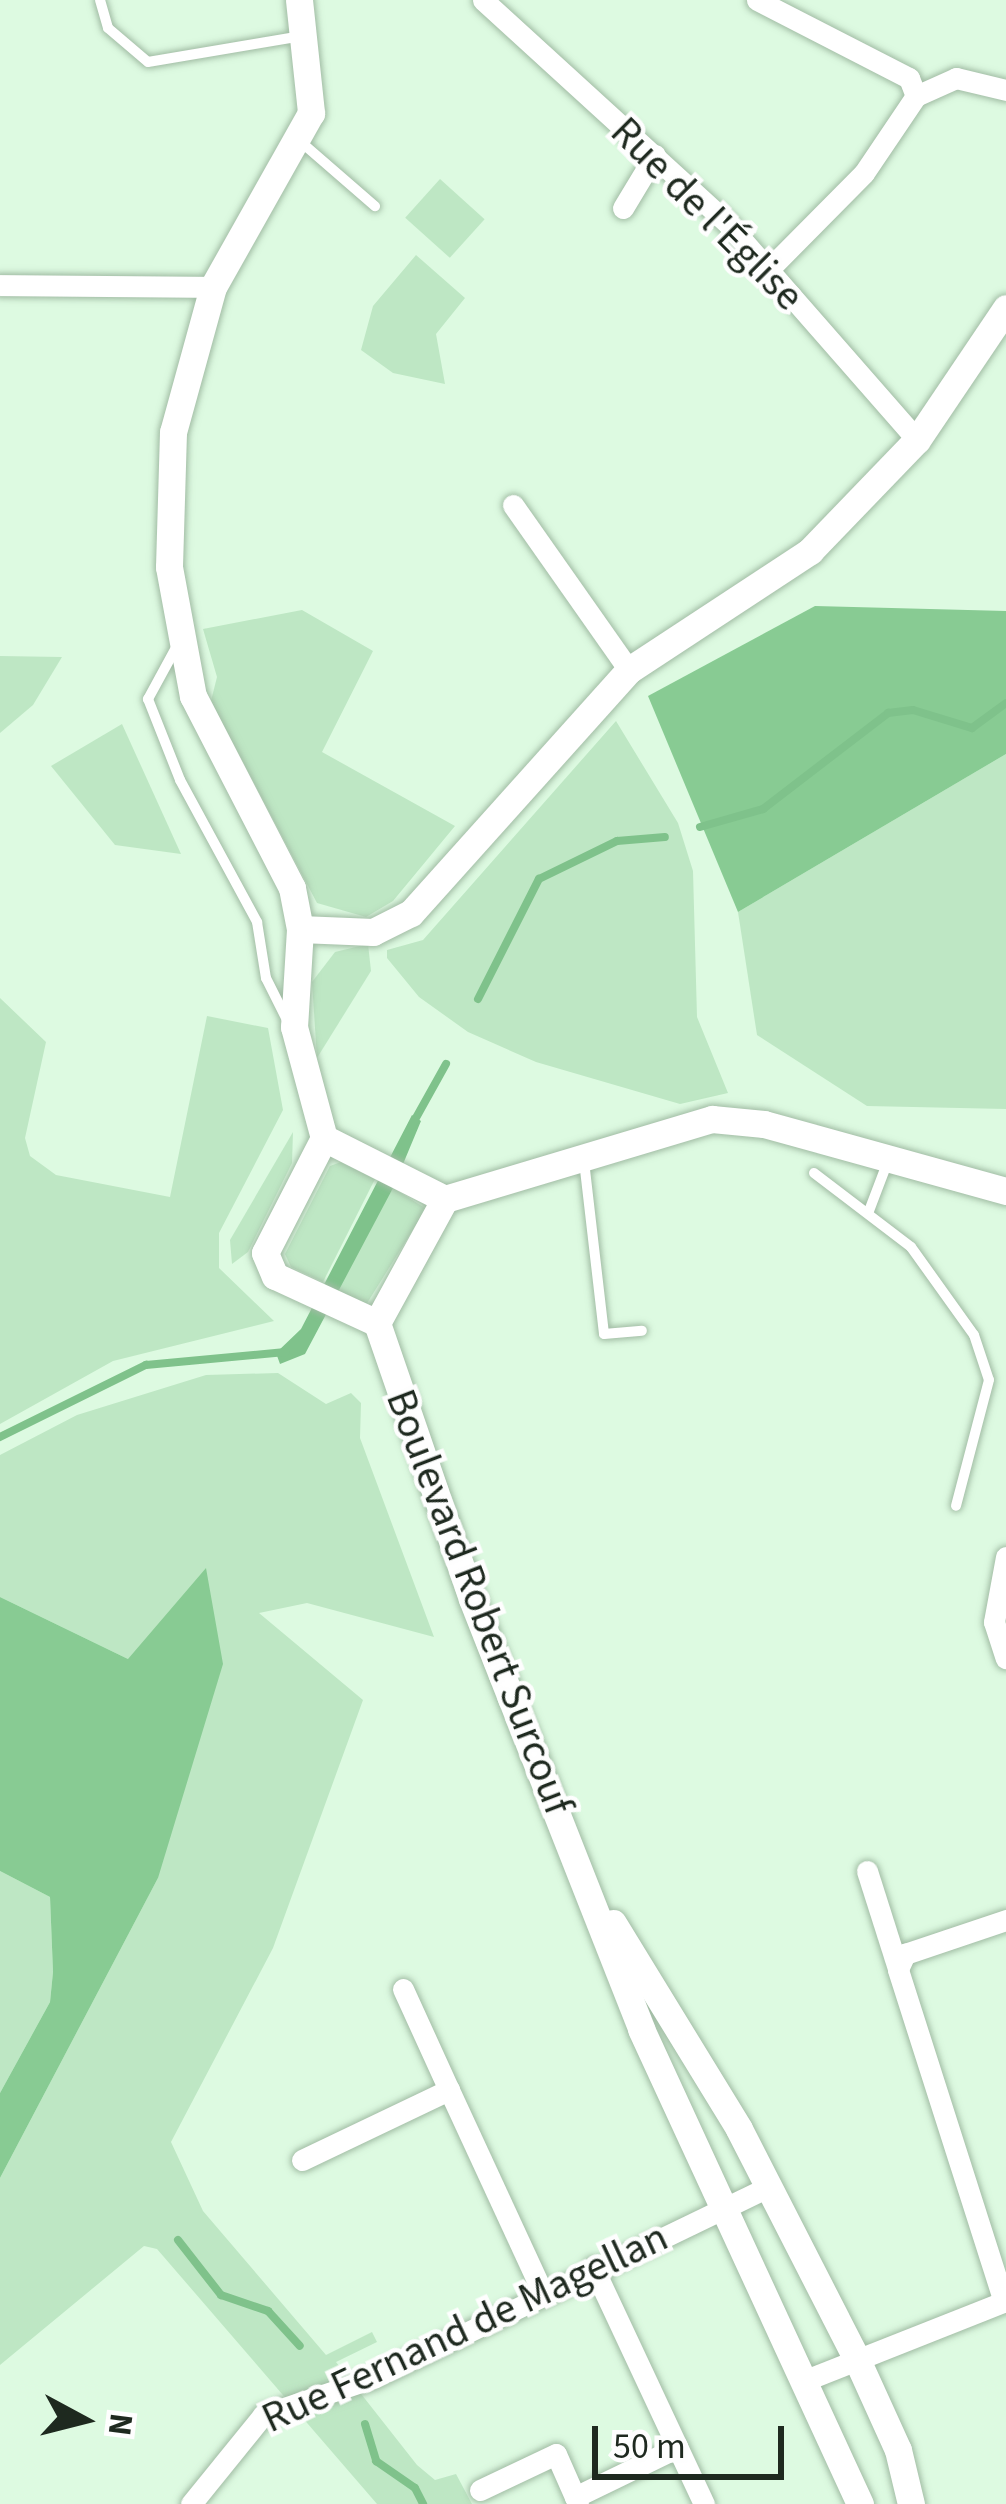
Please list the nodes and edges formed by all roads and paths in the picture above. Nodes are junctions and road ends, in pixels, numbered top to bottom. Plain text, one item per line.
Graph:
1 (100, 0) edge
2 (299, 0) edge
3 (483, 0) edge
4 (757, 0) edge
5 (305, 35) junction
6 (1006, 90) edge
7 (916, 96) junction
8 (301, 142) junction
9 (655, 155) junction
10 (375, 206) dead end
11 (623, 208) dead end
12 (768, 270) junction
13 (0, 285) edge
14 (213, 287) junction
15 (1006, 308) edge
16 (917, 440) junction
17 (513, 505) dead end
18 (178, 644) junction
19 (629, 670) junction
20 (300, 928) junction
21 (293, 1027) junction
22 (324, 1138) junction
23 (584, 1155) junction
24 (889, 1158) junction
25 (814, 1173) dead end
26 (1006, 1191) edge
27 (432, 1192) junction
28 (869, 1211) junction
29 (366, 1319) junction
30 (642, 1330) dead end
31 (956, 1506) dead end
32 (1006, 1557) edge
33 (1006, 1658) edge
34 (867, 1871) dead end
35 (584, 1880) junction
36 (1006, 1920) edge
37 (898, 1970) junction
38 (403, 1989) dead end
39 (449, 2090) junction
40 (302, 2160) dead end
41 (767, 2187) junction
42 (719, 2207) junction
43 (593, 2267) junction
44 (542, 2291) junction
45 (1005, 2302) edge
46 (859, 2363) junction
47 (806, 2380) junction
48 (678, 2447) junction
49 (479, 2490) dead end
50 (577, 2501) edge
51 (190, 2504) edge
52 (704, 2504) edge
53 (860, 2504) edge
54 (911, 2504) edge

1 - 5 lane
2 - 5 street
3 - 9 street, Rue de l'Église
4 - 7 street
5 - 8 street
6 - 7 street
7 - 12 street
8 - 10 lane
8 - 14 street
9 - 11 street
9 - 12 street, Rue de l'Église
12 - 16 street, Rue de l'Église
13 - 14 street
14 - 18 street
15 - 16 street
16 - 19 street
17 - 19 street
18 - 20 street
18 - 21 lane
19 - 20 street
20 - 21 street
21 - 22 street
22 - 27 street
22 - 29 street
23 - 24 street
23 - 27 street
23 - 30 lane
24 - 26 street
24 - 28 lane
25 - 28 lane
27 - 29 street
28 - 31 lane
29 - 35 street, Boulevard Robert Surcouf
32 - 33 street
34 - 37 street
35 - 41 street, Boulevard Robert Surcouf
35 - 42 street, Boulevard Robert Surcouf
36 - 37 street
37 - 45 street
38 - 39 street
39 - 40 street
39 - 44 street
41 - 42 street, Rue Fernand de Magellan
41 - 46 street, Boulevard Robert Surcouf
42 - 43 street, Rue Fernand de Magellan
42 - 47 street, Boulevard Robert Surcouf
43 - 44 street, Rue Fernand de Magellan
43 - 48 street
44 - 51 street, Rue Fernand de Magellan
45 - 46 street
46 - 47 street
46 - 54 street, Boulevard Robert Surcouf
47 - 53 street, Boulevard Robert Surcouf
48 - 50 street
48 - 52 street
49 - 50 street

